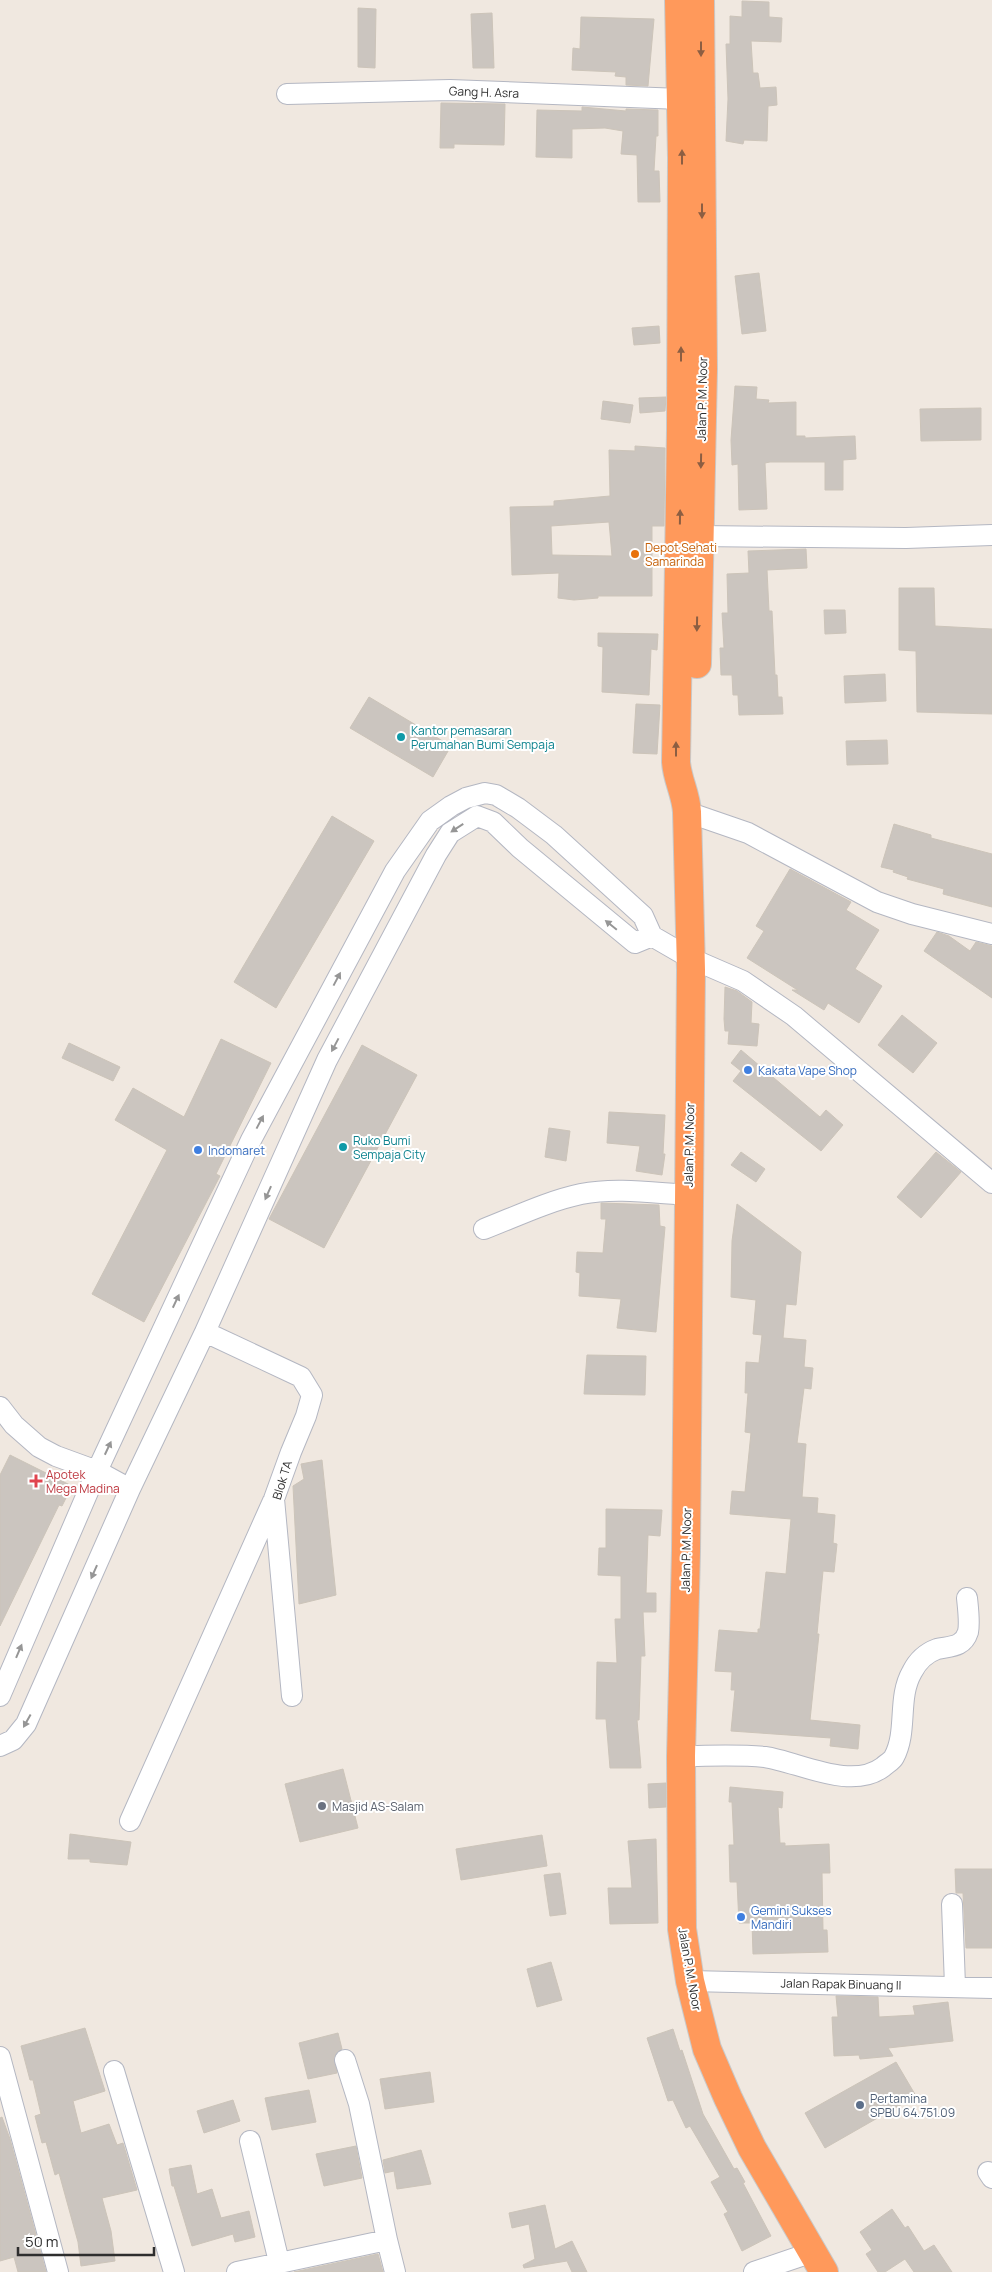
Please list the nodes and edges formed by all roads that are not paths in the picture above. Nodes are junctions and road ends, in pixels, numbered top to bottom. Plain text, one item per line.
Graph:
1 (679, 0) edge
2 (700, 0) edge
3 (287, 94) dead end
4 (681, 99) junction
5 (691, 490) junction
6 (992, 535) edge
7 (700, 536) junction
8 (466, 798) junction
9 (686, 804) junction
10 (477, 816) junction
11 (992, 934) edge
12 (652, 936) junction
13 (690, 958) junction
14 (992, 1183) edge
15 (689, 1195) junction
16 (484, 1229) dead end
17 (205, 1332) junction
18 (0, 1407) edge
19 (97, 1471) junction
20 (130, 1489) junction
21 (274, 1499) junction
22 (967, 1598) dead end
23 (0, 1696) edge
24 (292, 1696) dead end
25 (0, 1746) edge
26 (681, 1756) junction
27 (130, 1821) dead end
28 (952, 1904) dead end
29 (690, 1981) junction
30 (955, 1986) junction
31 (992, 1988) edge
32 (0, 2057) edge
33 (345, 2060) dead end
34 (114, 2071) dead end
35 (250, 2141) dead end
36 (387, 2240) junction
37 (279, 2262) junction
38 (819, 2262) edge
39 (58, 2272) edge
40 (174, 2272) edge
41 (237, 2272) edge
42 (395, 2272) edge
43 (754, 2272) edge

1 - 4 highway, Jalan P. M. Noor
2 -> 5 highway, Jalan P. M. Noor
3 - 4 street, Gang H. Asra
5 -> 4 highway, Jalan P. M. Noor
5 - 7 highway, Jalan P. M. Noor
9 -> 5 highway, Jalan P. M. Noor
6 - 7 street
7 -> 9 highway, Jalan P. M. Noor
8 - 10 street
8 - 12 street
19 -> 8 street
9 - 11 street
9 - 13 highway, Jalan P. M. Noor
12 -> 10 street
10 -> 17 street
12 - 13 street
13 - 14 street
13 - 15 highway, Jalan P. M. Noor
15 - 16 street
15 - 26 highway, Jalan P. M. Noor
17 - 20 street
17 - 21 street, Blok TA
18 - 19 street
19 - 20 street
23 -> 19 street
20 -> 25 street
21 - 24 street, Blok TA
21 - 27 street
22 - 26 street
26 - 29 highway, Jalan P. M. Noor
28 - 30 street
29 - 30 street, Jalan Rapak Binuang II
29 - 38 highway, Jalan P. M. Noor
30 - 31 street, Jalan Rapak Binuang II
32 - 39 street
33 - 36 street
34 - 40 street
35 - 37 street
36 - 37 street
36 - 42 street
37 - 41 street
38 - 43 street

